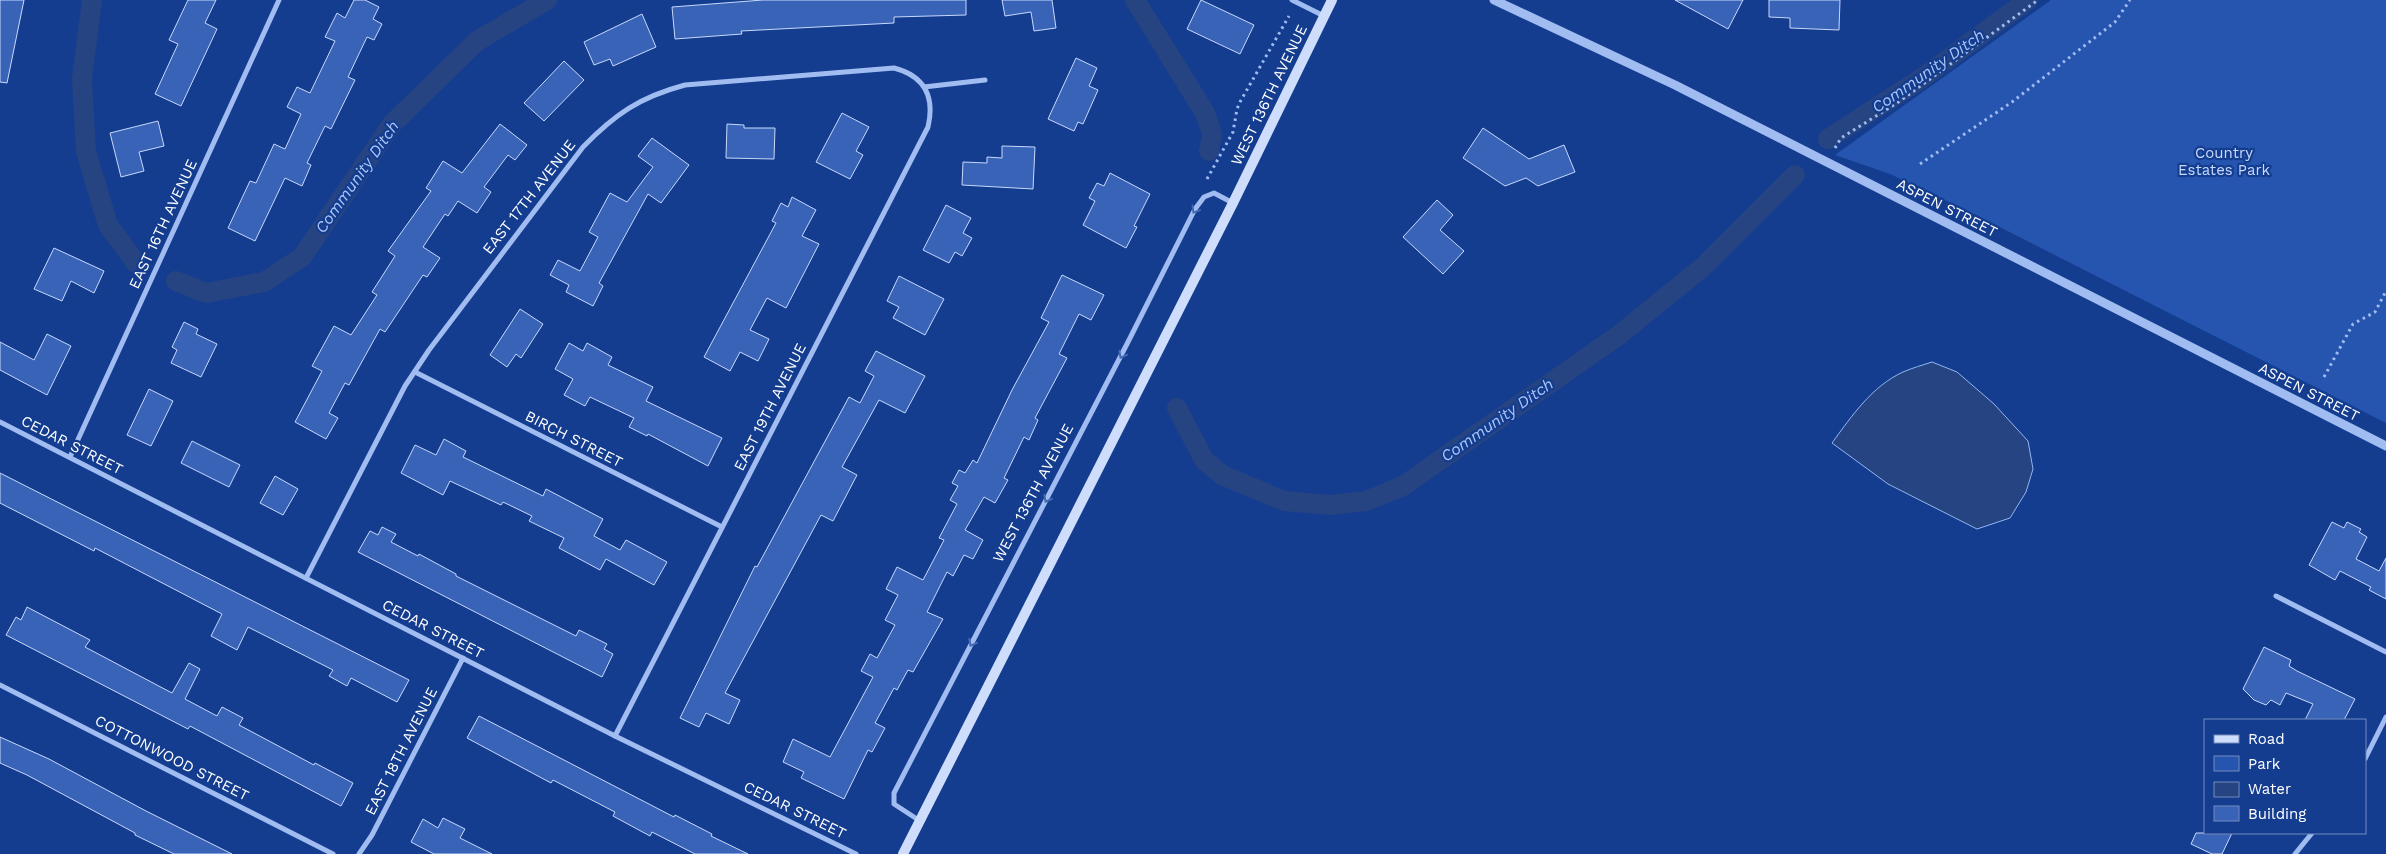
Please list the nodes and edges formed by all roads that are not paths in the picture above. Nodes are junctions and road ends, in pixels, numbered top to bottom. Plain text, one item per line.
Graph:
1 (279, 0) edge
2 (1292, 0) edge
3 (1332, 0) edge
4 (1494, 0) edge
5 (1324, 16) junction
6 (985, 80) dead end
7 (924, 87) junction
8 (1233, 204) junction
9 (415, 372) junction
10 (0, 422) edge
11 (2386, 446) edge
12 (70, 458) junction
13 (722, 527) junction
14 (306, 578) junction
15 (2276, 596) dead end
16 (2386, 652) edge
17 (463, 658) junction
18 (0, 685) edge
19 (2386, 717) edge
20 (615, 736) junction
21 (2366, 757) edge
22 (921, 821) junction
23 (2311, 834) edge
24 (333, 854) edge
25 (359, 854) edge
26 (856, 854) edge
27 (903, 854) edge
28 (2295, 854) edge

1 - 12 street, EAST 16TH AVENUE
2 - 5 street
3 - 5 main road, WEST 136TH AVENUE
4 - 11 street, ASPEN STREET
5 - 8 main road, WEST 136TH AVENUE
6 - 7 street
7 - 9 street, EAST 17TH AVENUE
7 - 13 street, EAST 19TH AVENUE
8 - 22 main road, WEST 136TH AVENUE
8 -> 22 street, WEST 136TH AVENUE
9 - 13 street, BIRCH STREET
9 - 14 street, EAST 17TH AVENUE
10 - 12 street, CEDAR STREET
12 - 14 street, CEDAR STREET
13 - 20 street, EAST 19TH AVENUE
14 - 17 street, CEDAR STREET
15 - 16 street
17 - 20 street, CEDAR STREET
17 - 25 street, EAST 18TH AVENUE
18 - 24 street, COTTONWOOD STREET
19 - 21 street
20 - 26 street, CEDAR STREET
22 - 27 main road, WEST 136TH AVENUE
23 - 28 street

